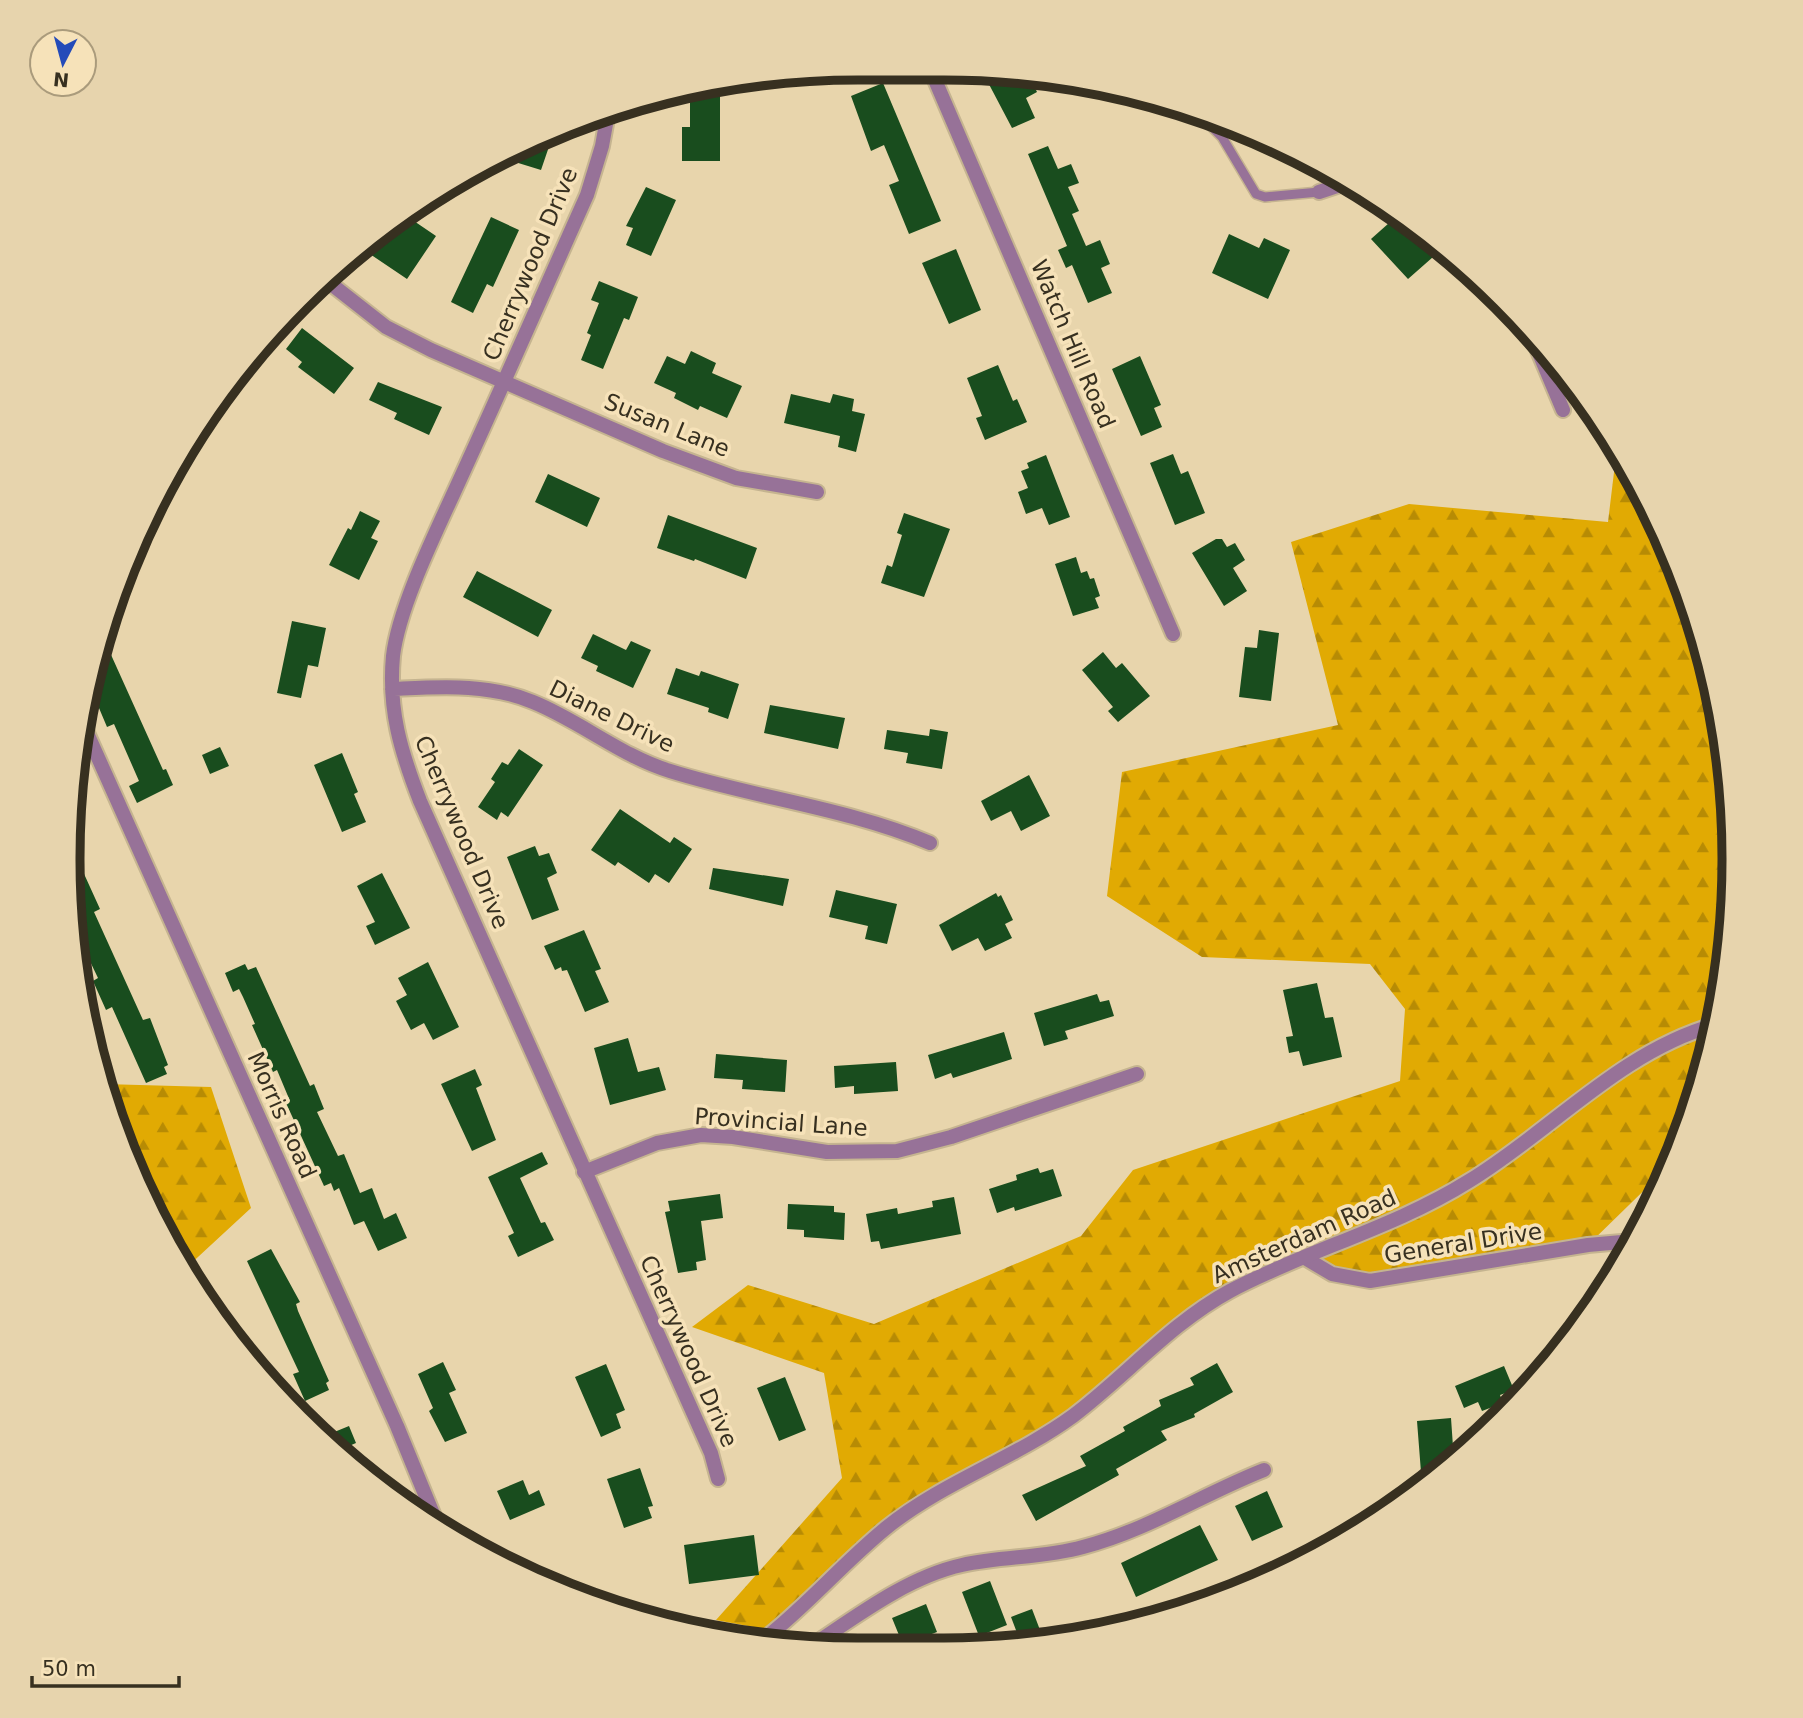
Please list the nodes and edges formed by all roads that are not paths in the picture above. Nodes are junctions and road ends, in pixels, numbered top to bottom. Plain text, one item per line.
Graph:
1 (935, 80) edge
2 (606, 123) edge
3 (1215, 130) edge
4 (1335, 187) edge
5 (1319, 192) joint
6 (333, 286) edge
7 (1543, 363) edge
8 (505, 380) junction
9 (1563, 410) dead end
10 (817, 492) dead end
11 (1173, 634) dead end
12 (392, 689) junction
13 (90, 739) edge
14 (930, 843) dead end
15 (1704, 1028) edge
16 (1137, 1074) dead end
17 (584, 1172) junction
18 (1621, 1242) edge
19 (1305, 1258) junction
20 (1264, 1470) dead end
21 (718, 1479) dead end
22 (431, 1509) edge
23 (771, 1632) edge
24 (826, 1637) edge

1 - 11 street, Watch Hill Road
2 - 8 street, Cherrywood Drive
3 - 5 lane
4 - 5 street
6 - 8 street, Susan Lane
7 - 9 street
8 - 10 street, Susan Lane
8 - 12 street, Cherrywood Drive
12 - 14 street, Diane Drive
12 - 17 street, Cherrywood Drive
13 - 22 street, Morris Road
15 - 19 street, Amsterdam Road
16 - 17 street, Provincial Lane
17 - 21 street, Cherrywood Drive
18 - 19 street, General Drive
19 - 23 street, Amsterdam Road
20 - 24 street

